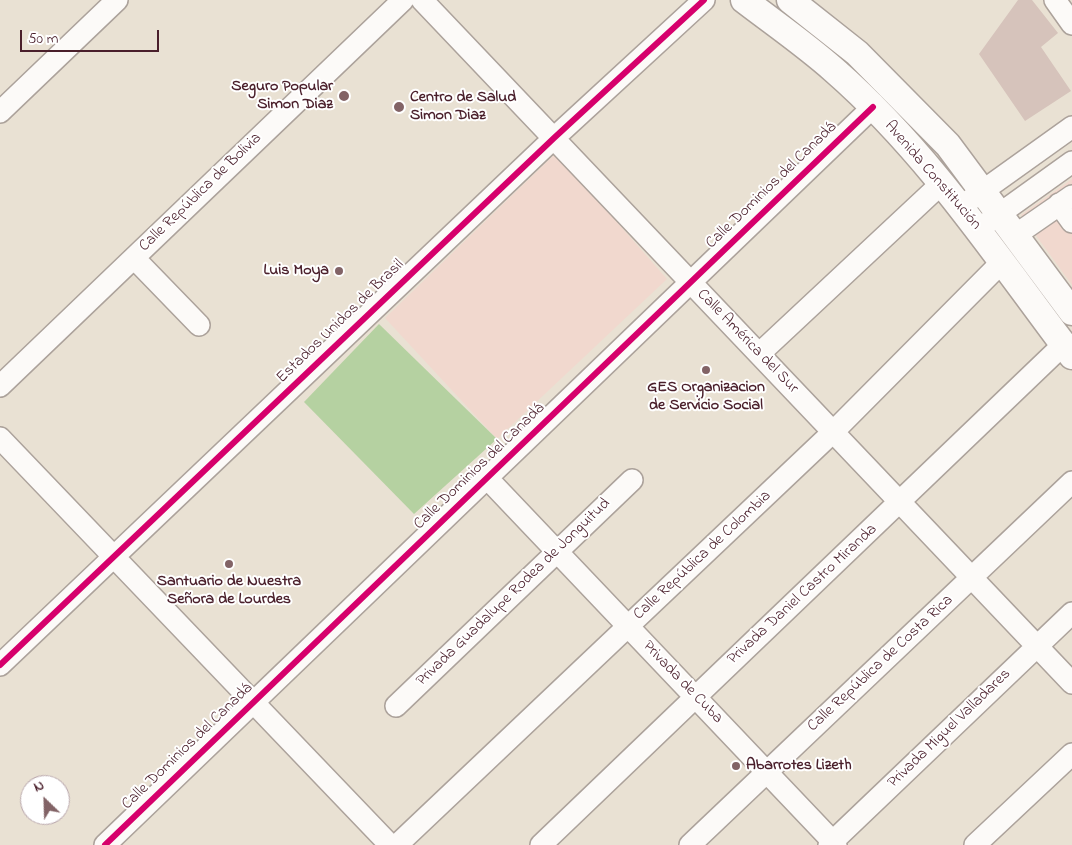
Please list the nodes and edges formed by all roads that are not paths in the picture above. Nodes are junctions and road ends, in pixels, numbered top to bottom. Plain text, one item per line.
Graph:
1 (117, 0) edge
2 (403, 0) edge
3 (422, 0) edge
4 (704, 0) edge
5 (744, 0) edge
6 (790, 0) edge
7 (1055, 0) edge
8 (1072, 24) edge
9 (873, 107) junction
10 (0, 112) edge
11 (1072, 128) edge
12 (554, 138) junction
13 (1072, 162) edge
14 (942, 183) junction
15 (983, 190) junction
16 (1066, 200) edge
17 (962, 206) junction
18 (1000, 213) junction
19 (1072, 222) edge
20 (978, 228) junction
21 (1017, 234) junction
22 (134, 258) junction
23 (1003, 260) junction
24 (691, 283) junction
25 (1072, 312) edge
26 (199, 325) dead end
27 (1068, 350) edge
28 (759, 354) junction
29 (0, 386) edge
30 (833, 432) junction
31 (0, 438) edge
32 (487, 478) junction
33 (632, 480) dead end
34 (1072, 482) edge
35 (901, 503) junction
36 (557, 552) junction
37 (114, 557) junction
38 (972, 578) junction
39 (1072, 613) edge
40 (628, 626) junction
41 (1037, 646) junction
42 (0, 666) edge
43 (1072, 683) edge
44 (695, 697) junction
45 (254, 703) junction
46 (396, 706) dead end
47 (1072, 754) edge
48 (767, 772) junction
49 (832, 844) edge
50 (105, 845) edge
51 (390, 845) edge
52 (397, 845) edge
53 (542, 845) edge
54 (690, 845) edge
55 (975, 845) edge

1 - 10 street
2 - 22 street, Calle República de Bolivia
3 - 12 street, Calle América del Sur
4 - 12 street, Estados Unidos de Brasil
5 - 9 main road, Avenida Constitución
6 - 15 main road, Avenida Constitución
7 - 8 street
9 - 14 main road, Avenida Constitución
9 - 24 street, Calle Dominios del Canadá
11 - 15 street
12 - 24 street, Calle América del Sur
12 - 37 street, Estados Unidos de Brasil
13 - 18 street
14 - 17 main road, Avenida Constitución
14 - 28 street
15 - 17 street
15 - 18 main road, Avenida Constitución
16 - 19 street
16 - 21 street
17 - 20 main road, Avenida Constitución
18 - 20 street
18 - 21 main road, Avenida Constitución
20 - 23 main road, Avenida Constitución
21 - 25 main road, Avenida Constitución
22 - 26 street
22 - 29 street, Calle República de Bolivia
23 - 27 main road, Avenida Constitución
23 - 30 street, Calle República de Colombia
24 - 28 street, Calle América del Sur
24 - 32 street, Calle Dominios del Canadá
27 - 35 street, Privada Daniel Castro Miranda
28 - 30 street, Calle América del Sur
30 - 35 street, Calle América del Sur
30 - 40 street, Calle República de Colombia
31 - 37 street
32 - 36 street, Privada de Cuba
32 - 45 street, Calle Dominios del Canadá
33 - 36 street, Privada Guadalupe Rodea de Jonguitud
34 - 38 street, Calle República de Costa Rica
35 - 38 street, Calle América del Sur
35 - 44 street, Privada Daniel Castro Miranda
36 - 40 street, Privada de Cuba
36 - 46 street, Privada Guadalupe Rodea de Jonguitud
37 - 42 street, Estados Unidos de Brasil
37 - 45 street
38 - 41 street, Calle América del Sur
38 - 48 street, Calle República de Costa Rica
39 - 41 street, Privada Miguel Valladares
40 - 44 street, Privada de Cuba
40 - 52 street, Calle República de Colombia
41 - 43 street, Calle América del Sur
41 - 49 street, Privada Miguel Valladares
44 - 48 street, Privada de Cuba
44 - 53 street, Privada Daniel Castro Miranda
45 - 50 street, Calle Dominios del Canadá
45 - 51 street
47 - 55 street
48 - 49 street, Privada de Cuba
48 - 54 street, Calle República de Costa Rica

